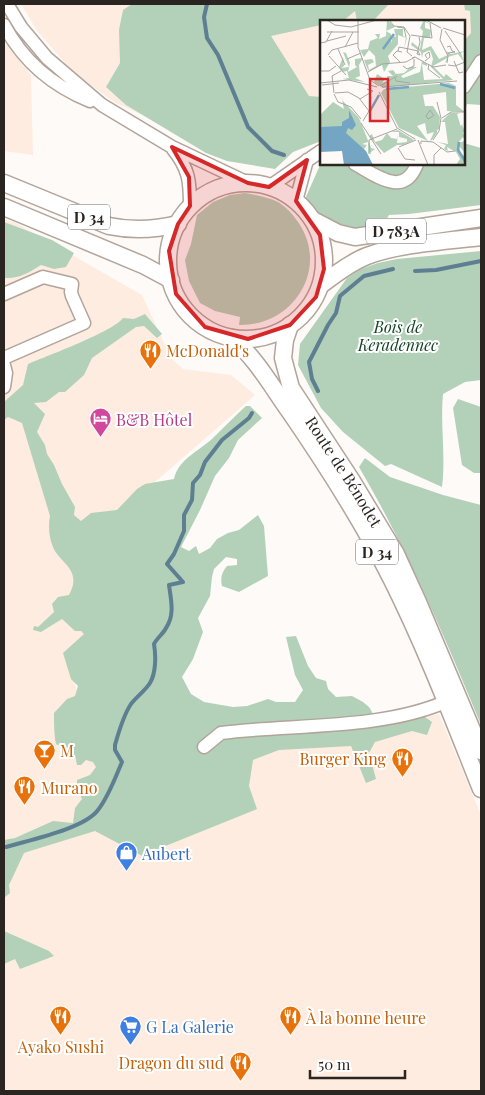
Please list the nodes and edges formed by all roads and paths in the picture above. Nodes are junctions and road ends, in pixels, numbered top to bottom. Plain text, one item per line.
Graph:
1 (7, 4) edge
2 (4, 25) edge
3 (481, 61) edge
4 (465, 85) edge
5 (102, 105) junction
6 (172, 147) junction
7 (320, 152) edge
8 (307, 160) junction
9 (357, 165) edge
10 (417, 165) edge
11 (4, 183) edge
12 (248, 183) junction
13 (269, 187) junction
14 (296, 201) junction
15 (190, 206) junction
16 (4, 207) edge
17 (481, 218) edge
18 (313, 220) junction
19 (178, 224) junction
20 (481, 238) edge
21 (171, 280) junction
22 (321, 285) junction
23 (4, 294) edge
24 (290, 325) junction
25 (232, 338) junction
26 (4, 358) edge
27 (4, 365) edge
28 (4, 387) edge
29 (445, 702) junction
30 (204, 747) dead end
31 (481, 751) edge
32 (481, 789) edge

1 - 5 street
2 - 5 street
3 - 4 street
5 - 6 street
6 - 12 street
6 - 15 street
7 - 8 street
8 - 13 street
8 - 14 street
9 - 10 street
11 - 19 main road, D 34
12 - 13 main road
12 - 15 main road
13 - 14 main road
14 - 18 main road
15 - 19 main road
16 - 21 main road, D 34
17 - 18 main road, D 783A
18 - 22 main road
19 - 21 main road
20 - 22 main road, D 783A
21 - 25 main road
22 - 24 main road
23 - 26 street
24 - 25 main road
24 - 31 main road, Route de Bénodet / D 34
25 - 29 main road, Route de Bénodet / D 34
27 - 28 street
29 - 30 street
29 - 32 main road, Route de Bénodet / D 34

